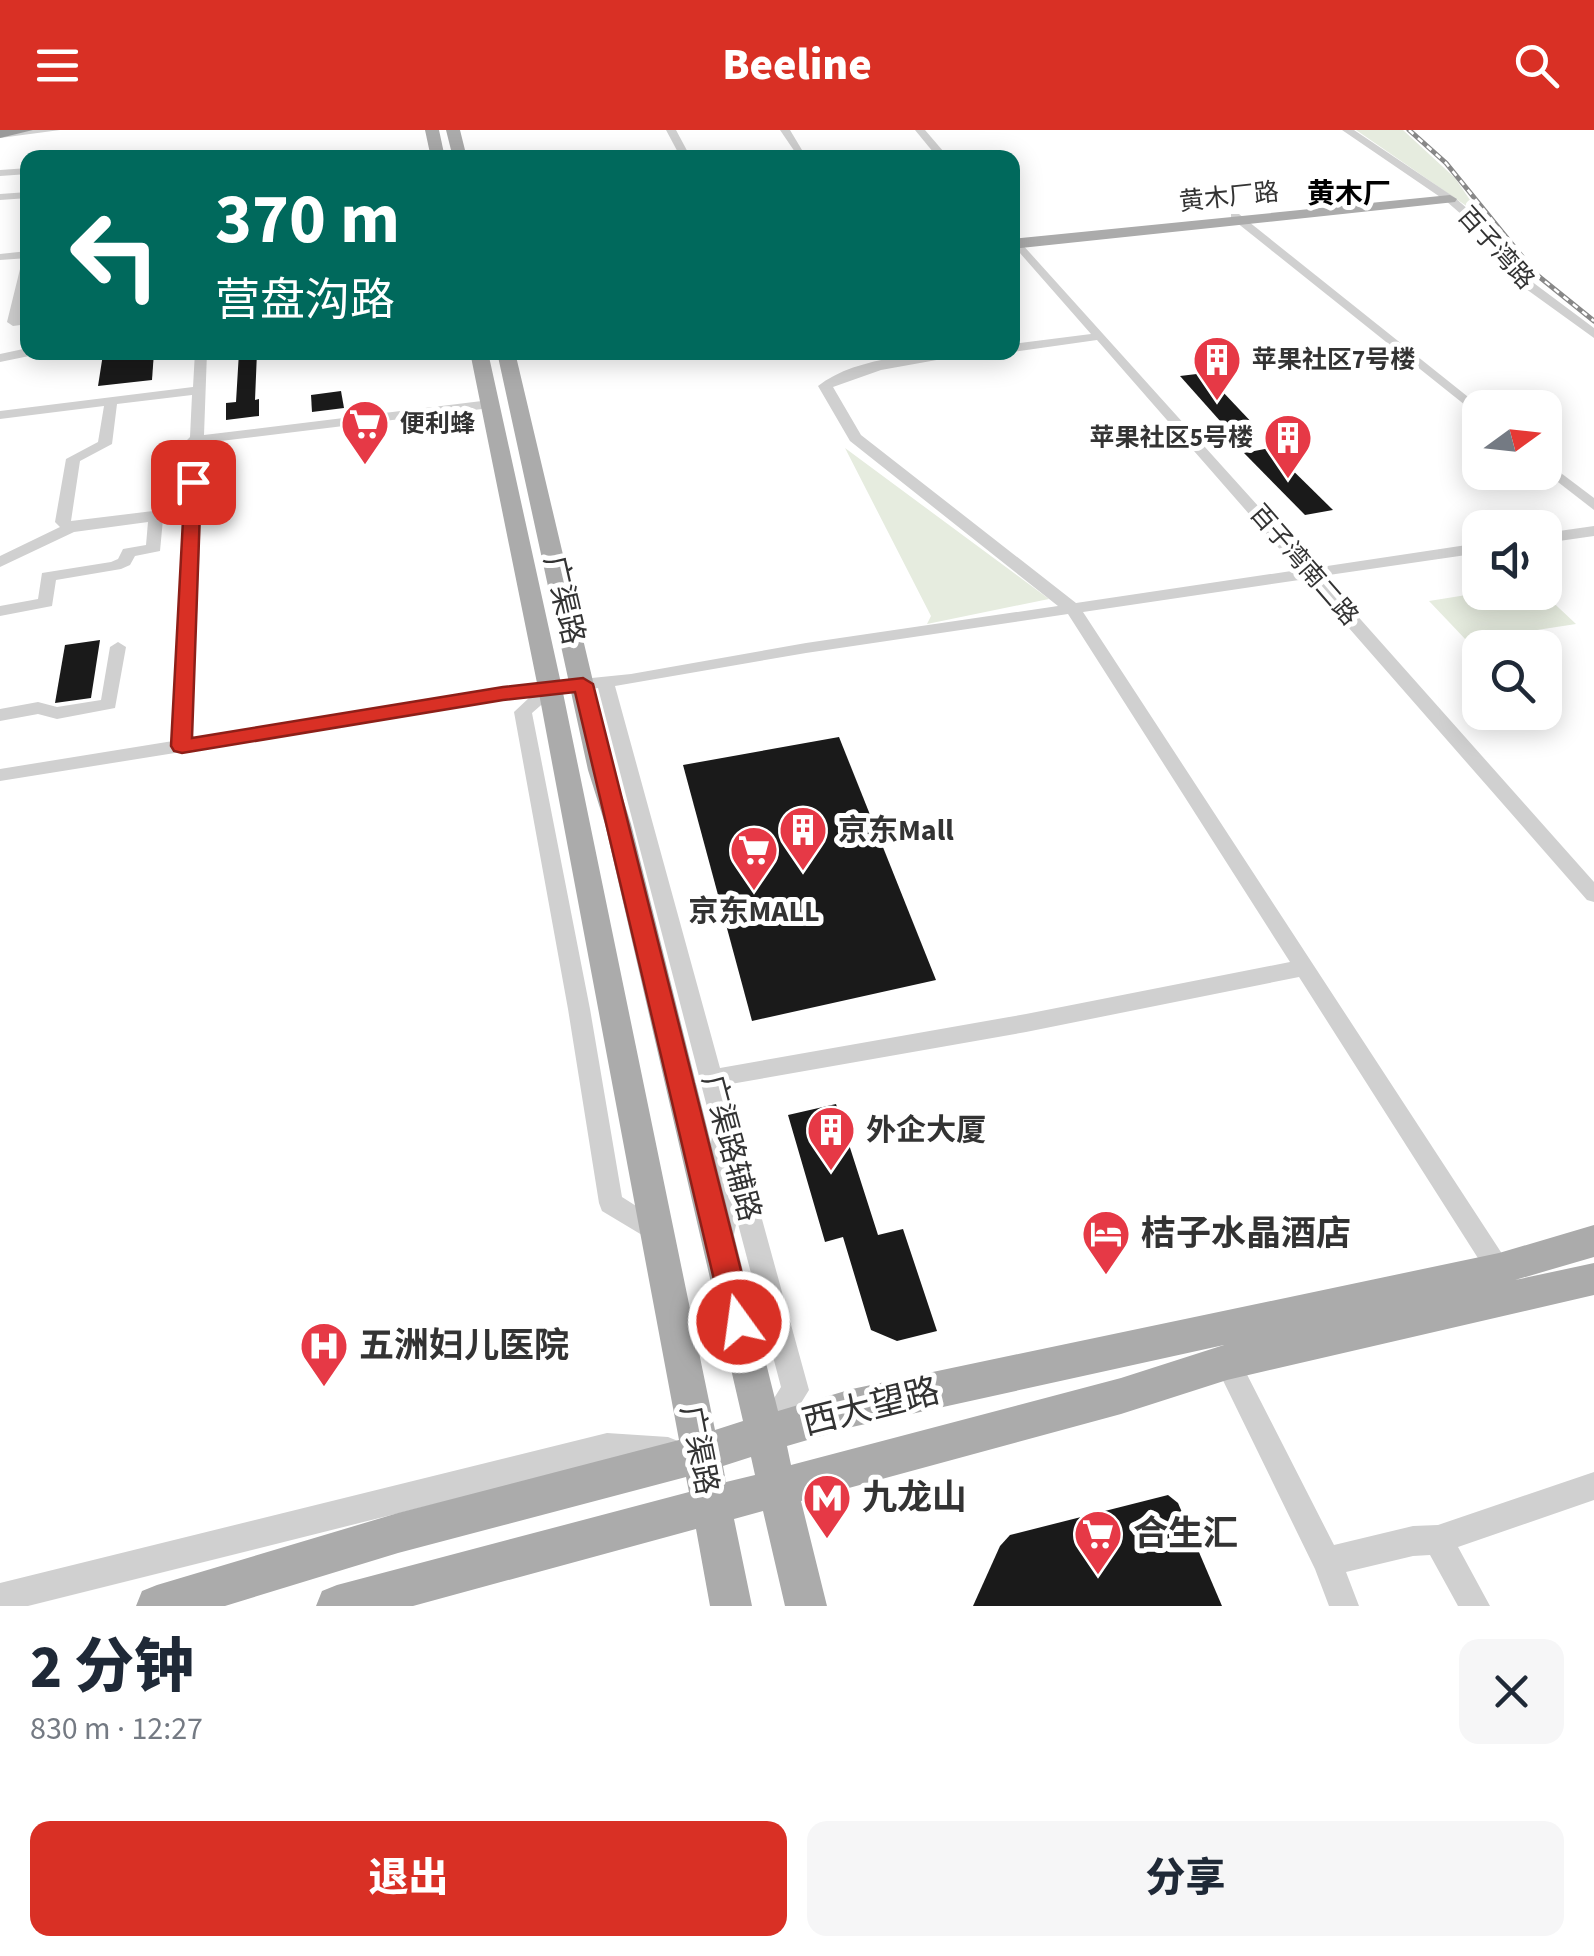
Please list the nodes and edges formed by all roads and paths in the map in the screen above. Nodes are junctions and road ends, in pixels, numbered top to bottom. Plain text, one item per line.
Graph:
1 (26, 130) edge
2 (56, 130) edge
3 (920, 130) edge
4 (1347, 130) edge
5 (0, 134) edge
6 (937, 150) edge
7 (1447, 197) junction
8 (1238, 218) junction
9 (1020, 239) edge
10 (1020, 247) edge
11 (20, 293) edge
12 (6, 325) edge
13 (1594, 334) edge
14 (1101, 336) junction
15 (1020, 347) edge
16 (200, 360) edge
17 (482, 360) edge
18 (508, 360) edge
19 (924, 360) edge
20 (198, 390) junction
21 (1462, 398) edge
22 (490, 404) junction
23 (111, 406) dead end
24 (0, 414) edge
25 (194, 440) junction
26 (1562, 479) edge
27 (1594, 504) edge
28 (191, 511) junction
29 (156, 516) junction
30 (70, 528) junction
31 (1594, 531) edge
32 (1562, 536) edge
33 (1462, 551) edge
34 (0, 562) edge
35 (1312, 574) junction
36 (1073, 609) junction
37 (0, 611) edge
38 (118, 648) dead end
39 (594, 683) junction
40 (550, 688) junction
41 (0, 715) edge
42 (182, 746) junction
43 (0, 776) edge
44 (1594, 895) edge
45 (1303, 968) junction
46 (714, 1078) junction
47 (724, 1120) junction
48 (1594, 1242) edge
49 (720, 1247) junction
50 (1499, 1268) junction
51 (1594, 1280) edge
52 (1227, 1362) junction
53 (766, 1433) junction
54 (700, 1453) junction
55 (1594, 1486) edge
56 (778, 1490) junction
57 (710, 1507) junction
58 (1438, 1540) junction
59 (1326, 1562) junction
60 (0, 1598) edge
61 (157, 1606) edge
62 (338, 1606) edge
63 (732, 1606) edge
64 (806, 1606) edge
65 (1344, 1606) edge
66 (1475, 1606) edge

1 - 5 highway
2 - 5 street
3 - 6 street
4 - 7 street, 百子湾路
7 - 8 main road, 黄木厂路
7 - 13 street, 百子湾路
8 - 9 main road, 黄木厂路
8 - 21 street
10 - 14 street, 百子湾南二路
11 - 12 street
14 - 15 street
14 - 35 street, 百子湾南二路
16 - 20 street
17 - 22 main road, 广渠路
18 - 39 main road, 广渠路
19 - 36 street
20 - 24 street
20 - 25 street
22 - 25 street
22 - 40 main road, 广渠路
23 - 30 street
25 - 28 street
26 - 27 street
28 - 29 street
28 - 42 street
29 - 30 street
29 - 37 street
30 - 34 street
31 - 32 street
33 - 35 street
35 - 36 street
35 - 44 street, 百子湾南二路
36 - 39 street
36 - 45 street
38 - 41 street
39 - 40 street
39 - 46 street, 广渠路辅路
39 - 49 main road, 广渠路
40 - 42 street
40 - 54 main road, 广渠路
42 - 43 street
45 - 46 street
45 - 50 street
46 - 47 street, 广渠路辅路
47 - 49 street
47 - 53 street, 广渠路辅路
48 - 50 main road, 西大望路
49 - 53 main road, 广渠路
50 - 53 main road, 西大望路
51 - 52 main road, 西大望路
52 - 56 main road, 西大望路
52 - 59 street
53 - 54 main road, 西大望路
53 - 56 main road, 广渠路
54 - 57 main road, 广渠路
54 - 60 street
54 - 61 main road, 西大望路
55 - 58 street
56 - 57 main road, 西大望路
56 - 64 main road, 广渠路
57 - 62 main road, 西大望路
57 - 63 main road, 广渠路
58 - 59 street
58 - 66 street
59 - 65 street

